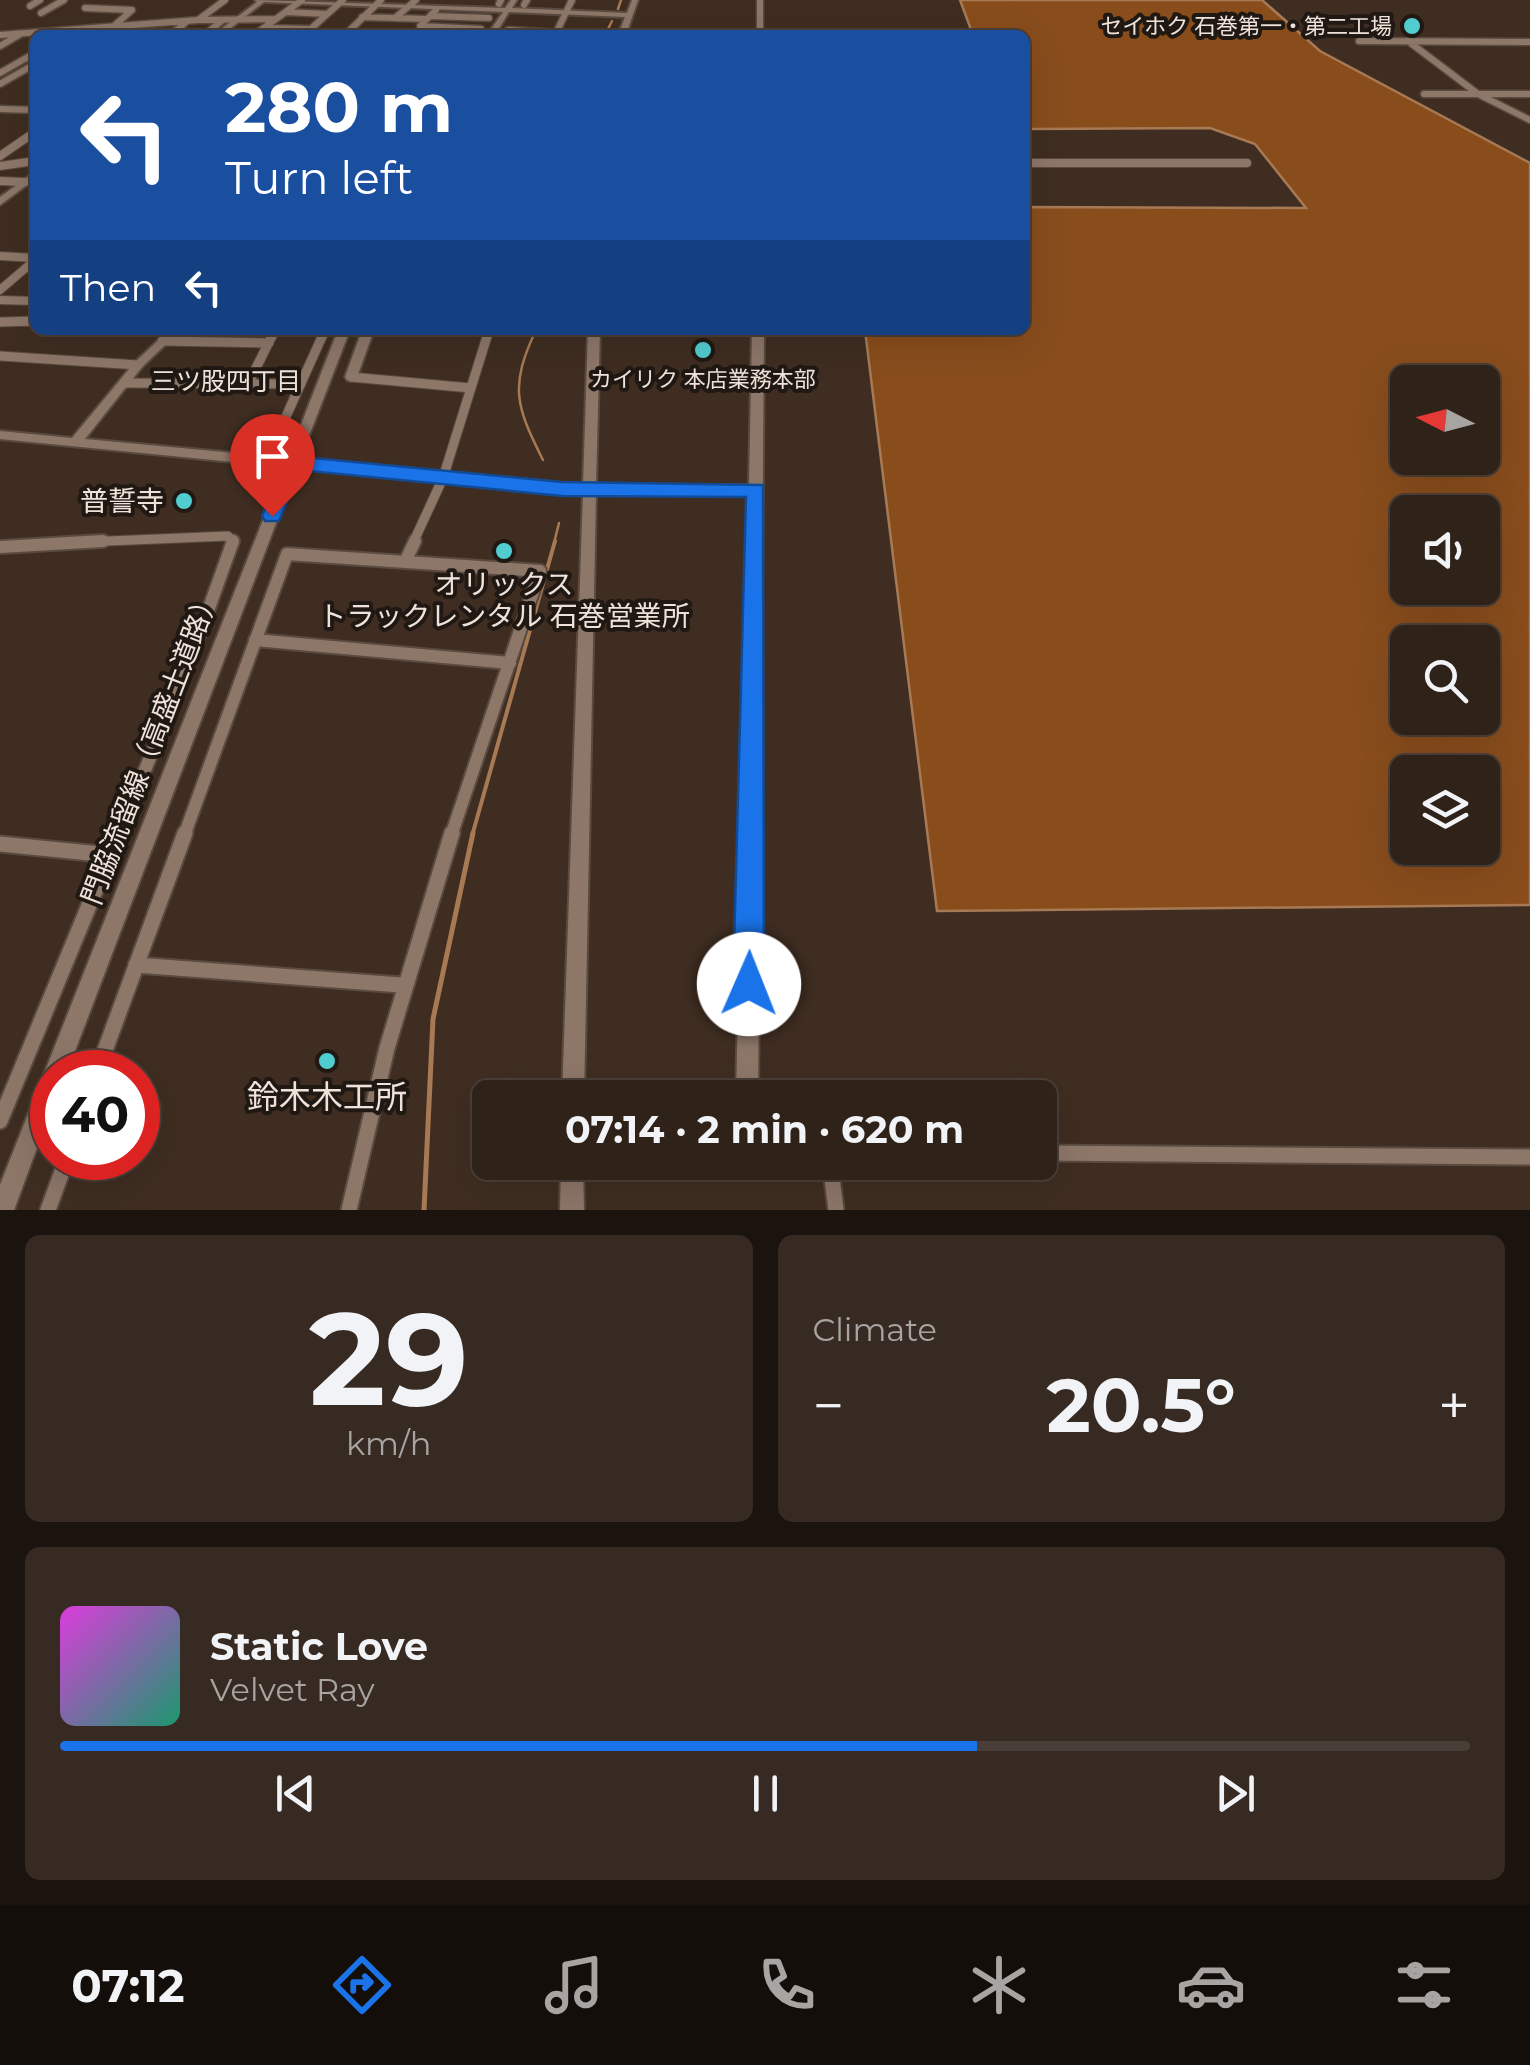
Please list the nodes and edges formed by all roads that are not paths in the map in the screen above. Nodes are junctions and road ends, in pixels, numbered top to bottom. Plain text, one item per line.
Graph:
1 (40, 0) edge
2 (64, 0) edge
3 (114, 0) edge
4 (225, 0) edge
5 (262, 0) edge
6 (514, 0) edge
7 (572, 0) edge
8 (635, 0) edge
9 (760, 0) edge
10 (301, 1) edge
11 (341, 2) edge
12 (379, 2) edge
13 (412, 3) edge
14 (30, 6) dead end
15 (84, 8) dead end
16 (100, 8) junction
17 (507, 10) junction
18 (42, 12) dead end
19 (286, 12) junction
20 (566, 13) junction
21 (326, 14) junction
22 (431, 15) junction
23 (627, 15) junction
24 (362, 17) junction
25 (395, 18) junction
26 (516, 18) dead end
27 (276, 19) junction
28 (198, 20) junction
29 (222, 20) junction
30 (238, 20) junction
31 (188, 21) junction
32 (115, 25) junction
33 (97, 27) junction
34 (76, 28) junction
35 (265, 28) junction
36 (54, 30) edge
37 (73, 30) edge
38 (92, 30) edge
39 (176, 30) edge
40 (210, 30) edge
41 (224, 30) edge
42 (262, 30) edge
43 (286, 30) edge
44 (309, 30) edge
45 (350, 30) edge
46 (460, 30) edge
47 (481, 30) edge
48 (494, 30) edge
49 (508, 30) edge
50 (558, 30) edge
51 (623, 30) edge
52 (760, 30) edge
53 (30, 32) edge
54 (22, 33) junction
55 (0, 34) edge
56 (1359, 41) dead end
57 (1408, 41) junction
58 (1530, 42) edge
59 (0, 46) edge
60 (30, 56) edge
61 (30, 67) edge
62 (0, 74) edge
63 (0, 84) edge
64 (1424, 94) dead end
65 (1478, 94) junction
66 (1530, 94) edge
67 (30, 101) edge
68 (0, 108) edge
69 (18, 109) junction
70 (30, 110) edge
71 (1530, 120) edge
72 (30, 135) edge
73 (0, 156) edge
74 (30, 161) edge
75 (1030, 163) edge
76 (1247, 163) dead end
77 (2, 168) edge
78 (0, 181) edge
79 (30, 183) edge
80 (0, 202) edge
81 (0, 256) edge
82 (30, 259) edge
83 (30, 263) edge
84 (2, 286) edge
85 (0, 300) edge
86 (30, 301) edge
87 (30, 321) edge
88 (0, 322) edge
89 (169, 335) edge
90 (273, 335) edge
91 (323, 335) edge
92 (342, 335) edge
93 (366, 335) edge
94 (487, 335) edge
95 (594, 335) edge
96 (758, 335) edge
97 (162, 341) junction
98 (268, 344) junction
99 (0, 356) edge
100 (138, 365) junction
101 (351, 377) joint
102 (125, 383) junction
103 (248, 384) junction
104 (302, 384) junction
105 (471, 388) junction
106 (280, 432) dead end
107 (0, 435) edge
108 (75, 443) junction
109 (292, 463) junction
110 (443, 478) junction
111 (591, 490) junction
112 (756, 490) junction
113 (0, 547) edge
114 (405, 562) junction
115 (255, 640) junction
116 (510, 662) junction
117 (0, 844) edge
118 (110, 855) junction
119 (136, 965) junction
120 (401, 986) junction
121 (65, 1050) edge
122 (105, 1050) edge
123 (574, 1080) edge
124 (747, 1080) edge
125 (0, 1122) edge
126 (30, 1137) edge
127 (1057, 1153) edge
128 (1530, 1157) edge
129 (59, 1180) edge
130 (572, 1180) edge
131 (832, 1180) edge
132 (2, 1210) edge
133 (48, 1210) edge
134 (348, 1210) edge
135 (572, 1210) edge
136 (836, 1210) edge

1 - 14 street
2 - 18 street
3 - 16 street
4 - 28 street
5 - 10 street
5 - 30 street
6 - 17 street
7 - 20 street
8 - 23 street
9 - 52 street
10 - 11 street
10 - 19 street
11 - 12 street
11 - 21 street
12 - 13 street
12 - 24 street
13 - 17 street
13 - 25 street
15 - 16 street
16 - 32 street
17 - 20 street
17 - 48 street
19 - 21 street
19 - 27 street
20 - 23 street
20 - 50 street
21 - 44 street
22 - 25 street
22 - 46 street
22 - 47 street
23 - 51 street
24 - 25 street
24 - 45 street
26 - 49 street
27 - 30 street
27 - 35 street
28 - 29 street
28 - 31 street
29 - 30 street
29 - 40 street
30 - 41 street
31 - 32 street
31 - 39 street
32 - 33 street
33 - 34 street
33 - 38 street
34 - 36 street
34 - 37 street
35 - 42 street
35 - 43 street
53 - 54 street
54 - 55 street
54 - 59 street
56 - 57 street
57 - 58 street
57 - 65 street
60 - 62 street
61 - 63 street
64 - 65 street
65 - 66 street
65 - 71 street
67 - 69 street
68 - 69 street
69 - 70 street
72 - 73 street
74 - 77 street
75 - 76 street
78 - 79 street
79 - 80 street
81 - 82 street
83 - 84 street
85 - 86 street
87 - 88 street
89 - 97 street
90 - 98 street
91 - 104 street
92 - 109 street, 門脇流留線（高盛土道路）
93 - 101 street
94 - 105 street
95 - 111 street
96 - 112 street
97 - 98 street
97 - 100 street
98 - 103 street
99 - 100 street
100 - 102 street
101 - 105 street
102 - 103 street
102 - 108 street
103 - 104 street
104 - 106 street
105 - 110 street
107 - 108 street
108 - 109 street
109 - 110 street
109 - 121 street, 門脇流留線（高盛土道路）
110 - 111 street
110 - 114 street
111 - 112 street
111 - 123 street
112 - 124 street
113 - 118 street
114 - 115 street
114 - 116 street
115 - 116 street
115 - 119 street
116 - 120 street
117 - 118 street
118 - 125 street
119 - 120 street
119 - 122 street
120 - 134 street
126 - 132 street
127 - 128 street
129 - 133 street
130 - 135 street
131 - 136 street

